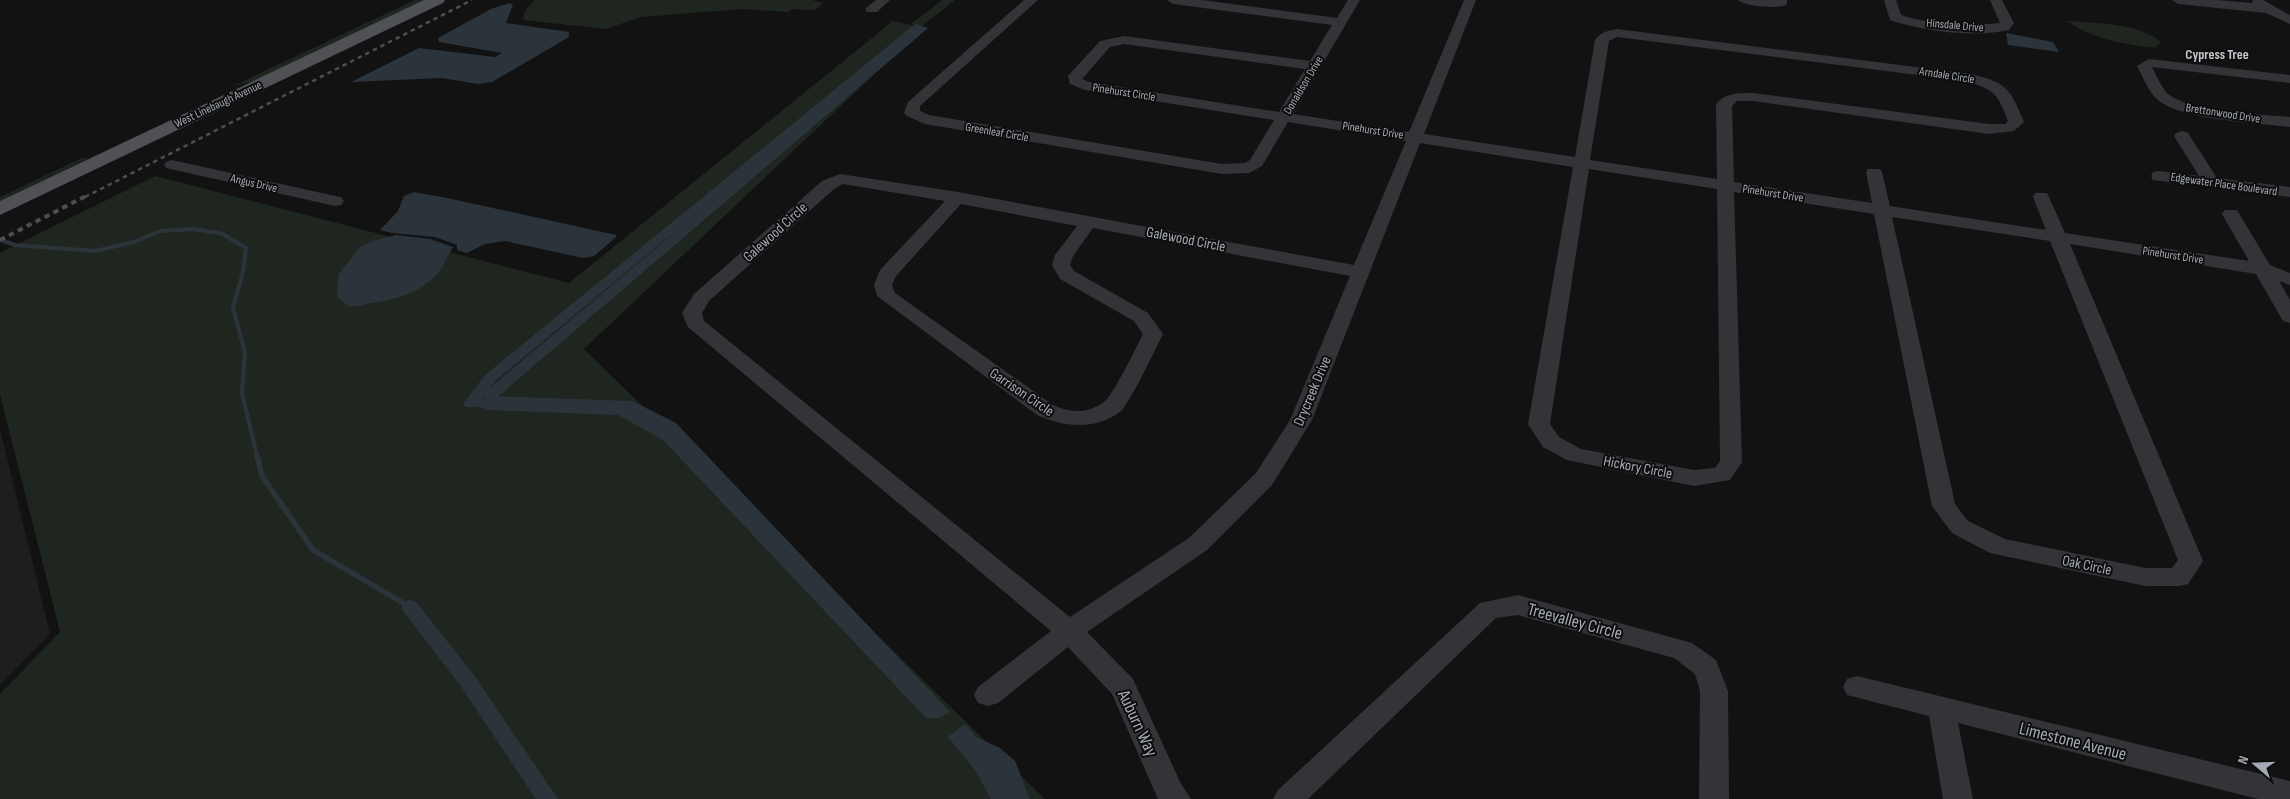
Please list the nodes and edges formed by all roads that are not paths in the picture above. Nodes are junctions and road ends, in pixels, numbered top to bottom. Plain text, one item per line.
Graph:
1 (409, 0) edge
2 (437, 0) edge
3 (884, 0) edge
4 (1032, 0) edge
5 (1173, 0) edge
6 (1354, 0) edge
7 (1470, 0) edge
8 (1744, 0) edge
9 (1781, 0) edge
10 (1890, 0) edge
11 (1996, 0) edge
12 (2178, 0) edge
13 (2254, 0) edge
14 (872, 9) dead end
15 (2269, 10) junction
16 (2290, 20) edge
17 (1340, 22) junction
18 (1314, 66) junction
19 (2290, 78) edge
20 (202, 96) junction
21 (227, 100) junction
22 (1284, 116) junction
23 (2290, 122) edge
24 (167, 129) junction
25 (1415, 136) junction
26 (2182, 136) dead end
27 (101, 142) junction
28 (1582, 163) junction
29 (172, 165) dead end
30 (1249, 168) joint
31 (1874, 172) dead end
32 (2159, 176) dead end
33 (2212, 182) junction
34 (1726, 185) junction
35 (2290, 192) edge
36 (958, 196) junction
37 (2041, 198) dead end
38 (335, 201) dead end
39 (2, 202) edge
40 (1883, 210) junction
41 (2230, 214) dead end
42 (1090, 221) junction
43 (2058, 238) junction
44 (2290, 268) edge
45 (2262, 269) junction
46 (1360, 272) junction
47 (2290, 278) edge
48 (2290, 317) edge
49 (1070, 631) junction
50 (1857, 687) dead end
51 (988, 695) dead end
52 (1941, 708) junction
53 (2290, 794) edge
54 (1176, 799) edge
55 (1288, 799) edge
56 (1714, 799) edge
57 (1958, 799) edge

1 - 20 main road, West Linebaugh Avenue
2 - 21 main road, West Linebaugh Avenue
3 - 14 street
4 - 30 street, Greenleaf Circle
5 - 17 street
6 - 17 street, Donaldson Drive
7 - 25 street, Drycreek Drive
8 - 9 street
10 - 11 street, Hinsdale Drive
12 - 15 street
13 - 15 street
15 - 16 street
17 - 18 street, Donaldson Drive
18 - 22 street, Donaldson Drive
18 - 22 street, Pinehurst Circle
19 - 23 street, Brettonwood Drive
20 - 21 main road
20 - 27 main road, West Linebaugh Avenue
21 - 24 main road, West Linebaugh Avenue
22 - 25 street, Pinehurst Drive
22 - 30 street, Donaldson Drive
24 - 27 main road
24 - 39 main road, West Linebaugh Avenue
25 - 28 street, Pinehurst Drive
25 - 46 street, Drycreek Drive
26 - 33 street
27 - 39 main road, West Linebaugh Avenue
28 - 34 street, Pinehurst Drive
28 - 34 street, Hickory Circle
28 - 34 street, Arndale Circle
29 - 38 street, Angus Drive
31 - 40 street
32 - 33 street, Edgewater Place Boulevard
33 - 35 street, Edgewater Place Boulevard
34 - 40 street, Pinehurst Drive
36 - 42 street, Galewood Circle
36 - 42 street, Garrison Circle
36 - 49 street, Galewood Circle
37 - 43 street
40 - 43 street, Pinehurst Drive
40 - 43 street, Oak Circle
41 - 45 street
42 - 46 street, Galewood Circle
43 - 45 street, Pinehurst Drive
44 - 45 street, Pinehurst Drive
45 - 47 street, Pinehurst Drive
45 - 48 street
46 - 49 street, Drycreek Drive
49 - 51 street, Drycreek Drive
49 - 54 street, Auburn Way
50 - 52 street, Limestone Avenue
52 - 53 street, Limestone Avenue
52 - 57 street
55 - 56 street, Treevalley Circle

